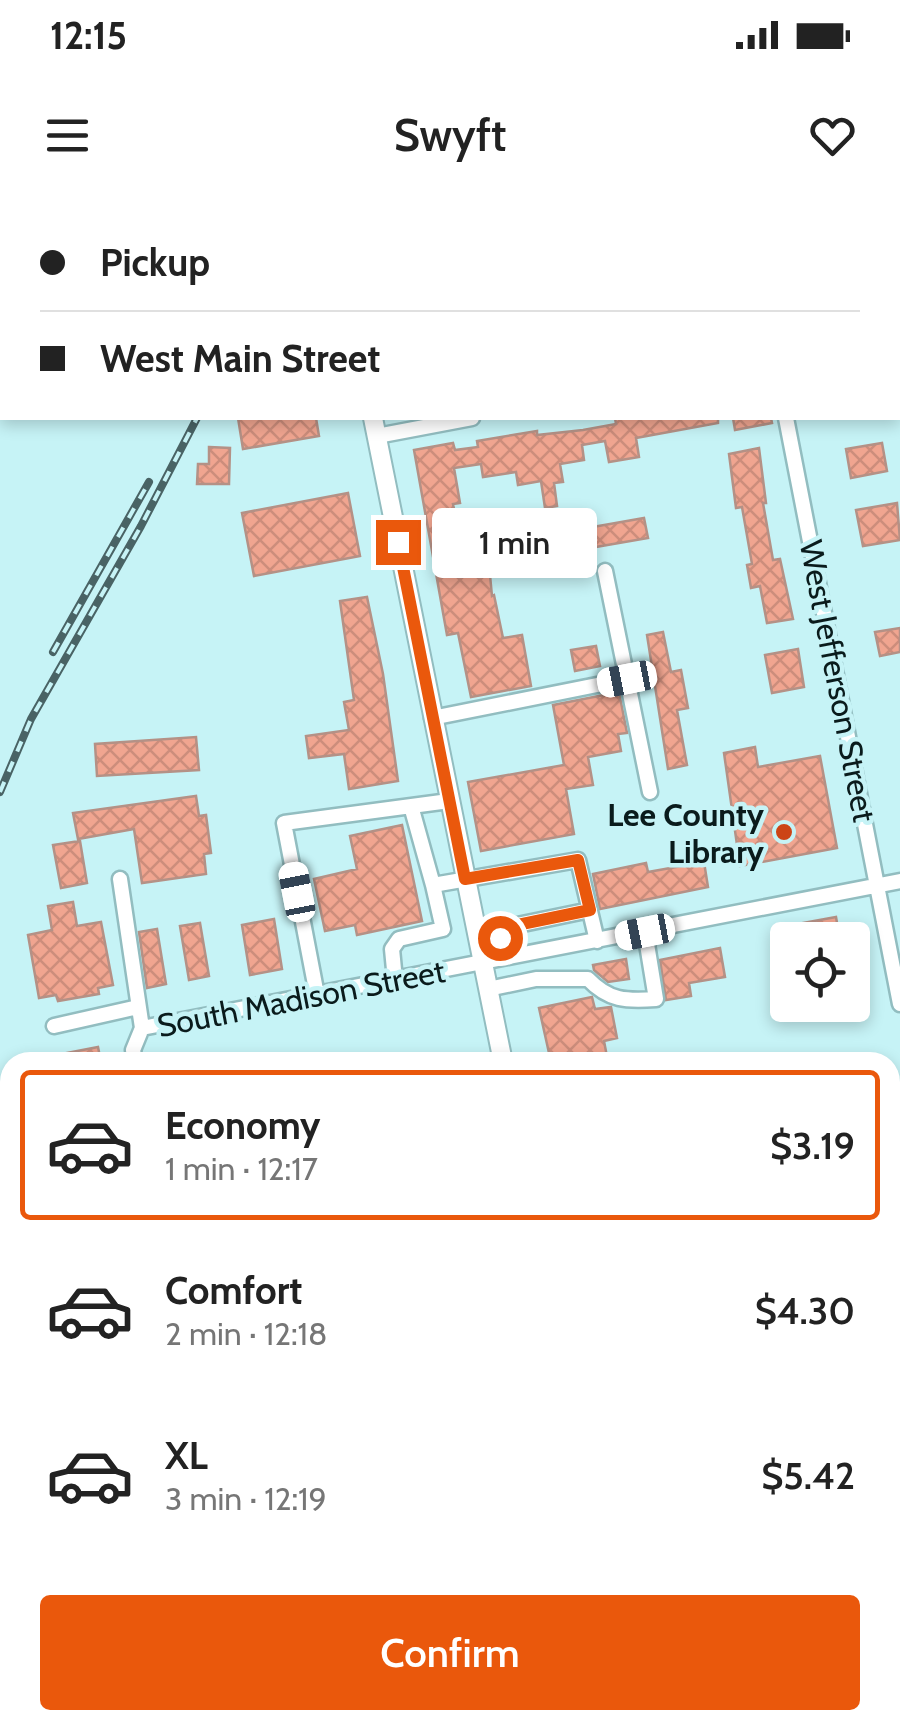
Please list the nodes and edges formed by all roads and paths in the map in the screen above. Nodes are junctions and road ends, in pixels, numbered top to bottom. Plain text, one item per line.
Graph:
1 (446, 420) edge
2 (786, 420) edge
3 (375, 427) edge
4 (605, 571) dead end
5 (627, 679) junction
6 (432, 718) junction
7 (650, 792) dead end
8 (449, 801) junction
9 (411, 806) junction
10 (120, 879) dead end
11 (465, 879) junction
12 (900, 882) edge
13 (433, 885) junction
14 (878, 885) junction
15 (590, 910) junction
16 (645, 932) junction
17 (596, 941) junction
18 (481, 956) junction
19 (395, 980) junction
20 (488, 989) junction
21 (317, 995) junction
22 (900, 1004) edge
23 (138, 1007) junction
24 (54, 1026) dead end
25 (142, 1028) junction
26 (135, 1052) edge
27 (501, 1052) edge

1 - 3 street
2 - 14 street, West Jefferson Street
3 - 6 main road
4 - 5 street
5 - 6 street
5 - 7 street
6 - 8 main road
8 - 9 street
8 - 11 main road
9 - 13 street
9 - 21 street
10 - 23 street
11 - 13 street
11 - 15 street
11 - 18 main road
12 - 14 street, South Madison Street
13 - 19 street
14 - 16 street, South Madison Street
14 - 22 street, West Jefferson Street
15 - 17 street
15 - 18 street
16 - 17 street, South Madison Street
16 - 20 street
17 - 18 street, South Madison Street
18 - 19 street, South Madison Street
18 - 20 main road
19 - 21 street, South Madison Street
20 - 27 main road
21 - 25 street, South Madison Street
23 - 24 street
23 - 25 street
25 - 26 street, South Madison Street

